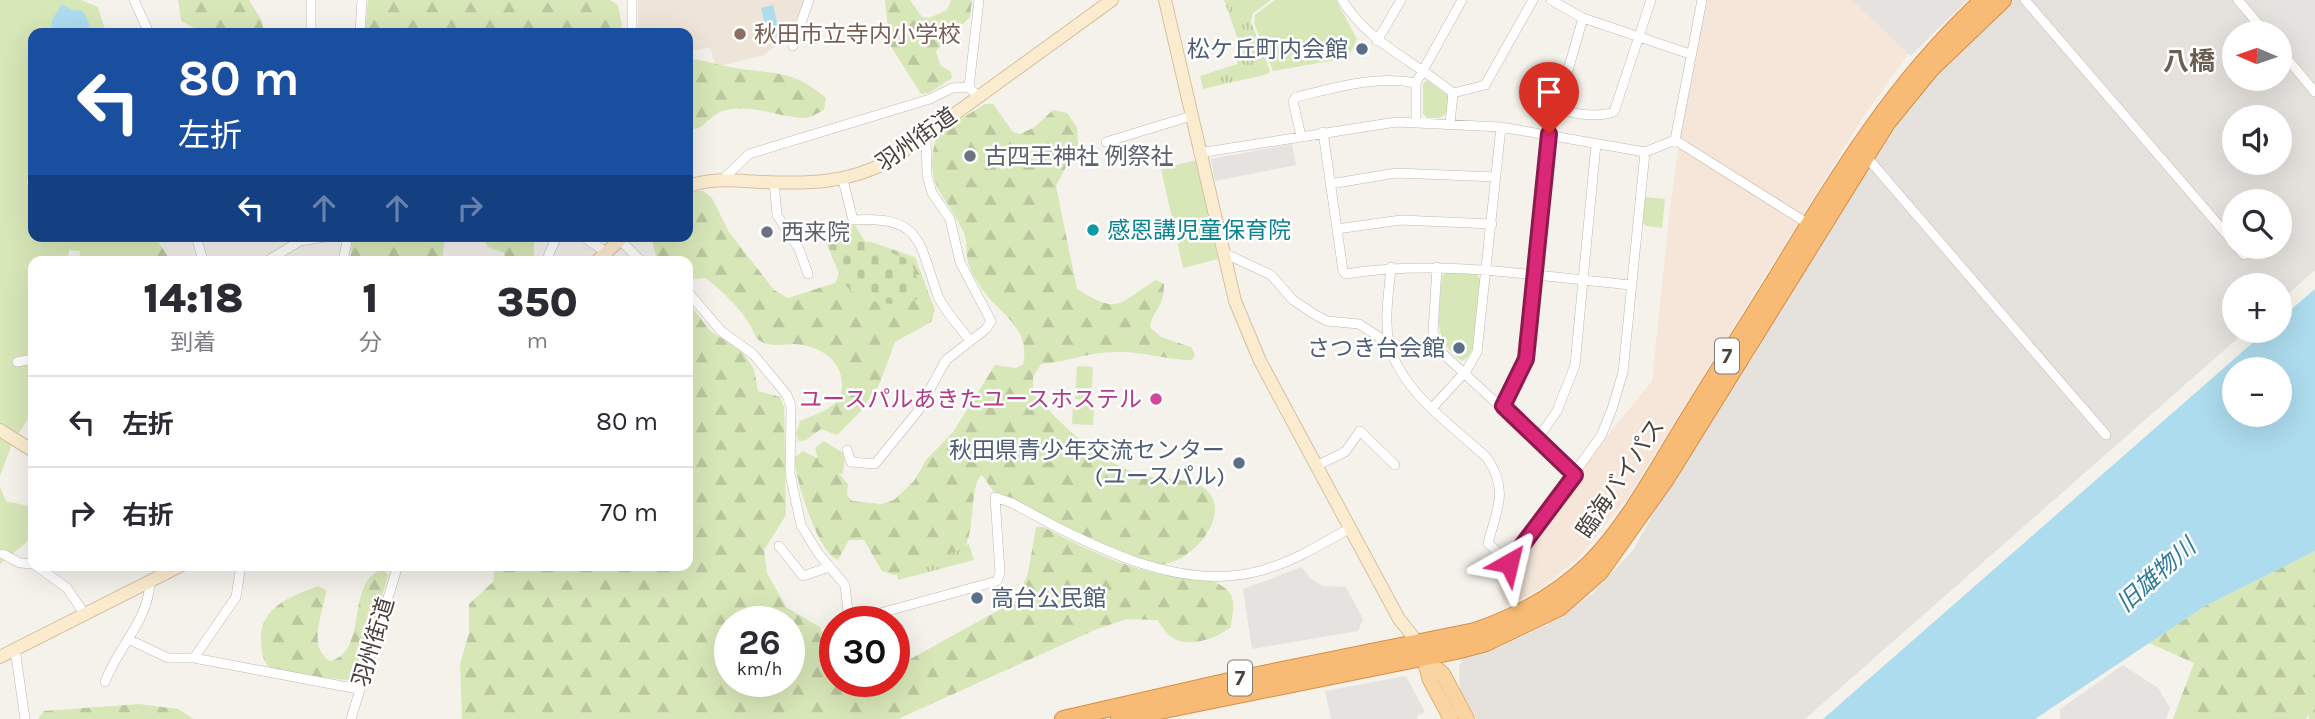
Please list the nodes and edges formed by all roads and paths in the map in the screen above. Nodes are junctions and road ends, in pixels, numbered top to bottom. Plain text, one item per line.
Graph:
1 (134, 0) edge
2 (311, 0) edge
3 (362, 0) edge
4 (632, 0) edge
5 (809, 0) edge
6 (979, 0) edge
7 (1165, 0) edge
8 (1342, 0) edge
9 (1401, 0) edge
10 (1461, 0) edge
11 (1533, 0) edge
12 (1551, 0) edge
13 (1651, 0) edge
14 (1702, 0) edge
15 (1983, 0) edge
16 (2003, 0) edge
17 (2025, 0) edge
18 (2238, 0) edge
19 (1106, 2) edge
20 (1583, 18) junction
21 (2256, 21) edge
22 (147, 28) edge
23 (311, 28) edge
24 (360, 28) edge
25 (632, 28) edge
26 (1640, 37) junction
27 (1377, 41) junction
28 (793, 46) dead end
29 (1690, 54) junction
30 (2292, 64) edge
31 (1422, 70) junction
32 (1416, 83) junction
33 (973, 92) junction
34 (2315, 92) edge
35 (1453, 93) junction
36 (1191, 116) junction
37 (1416, 123) junction
38 (1450, 124) junction
39 (1501, 127) junction
40 (1323, 132) junction
41 (926, 134) junction
42 (1549, 134) junction
43 (1301, 136) junction
44 (1675, 140) junction
45 (1105, 142) dead end
46 (1596, 144) junction
47 (1862, 151) junction
48 (1645, 152) junction
49 (1199, 153) junction
50 (1496, 177) junction
51 (722, 180) junction
52 (843, 180) junction
53 (774, 182) junction
54 (693, 184) edge
55 (1330, 184) junction
56 (1807, 223) junction
57 (1492, 224) junction
58 (1337, 229) junction
59 (2222, 230) edge
60 (298, 242) edge
61 (588, 242) edge
62 (617, 242) edge
63 (625, 242) edge
64 (1224, 253) junction
65 (275, 256) edge
66 (601, 256) edge
67 (638, 256) edge
68 (1391, 267) junction
69 (1437, 267) junction
70 (1486, 271) junction
71 (808, 274) dead end
72 (1535, 276) junction
73 (1583, 280) junction
74 (1630, 285) junction
75 (693, 298) edge
76 (969, 340) junction
77 (1390, 344) junction
78 (28, 360) edge
79 (17, 362) dead end
80 (1466, 371) junction
81 (1503, 406) junction
82 (1433, 407) junction
83 (0, 430) edge
84 (2106, 435) dead end
85 (1537, 440) junction
86 (28, 448) edge
87 (847, 450) dead end
88 (1395, 465) dead end
89 (1315, 467) junction
90 (1575, 475) junction
91 (1350, 528) junction
92 (779, 546) dead end
93 (3, 554) dead end
94 (28, 564) edge
95 (828, 567) junction
96 (43, 571) edge
97 (166, 571) edge
98 (240, 571) edge
99 (396, 571) edge
100 (150, 581) junction
101 (848, 606) edge
102 (905, 606) edge
103 (85, 615) junction
104 (128, 639) junction
105 (15, 649) junction
106 (1422, 650) junction
107 (0, 657) edge
108 (194, 658) junction
109 (105, 682) dead end
110 (358, 689) junction
111 (25, 719) edge
112 (351, 719) edge
113 (1063, 719) edge
114 (1119, 719) edge
115 (1451, 719) edge
116 (1467, 719) edge

1 - 22 street
2 - 23 street
3 - 24 street
4 - 25 street
5 - 28 street
6 - 33 street
7 - 36 street
8 - 27 street
9 - 27 street
10 - 31 street
11 - 35 street
12 - 20 street
13 - 26 street
14 - 29 street
15 - 47 highway, 臨海バイパス / 7
16 - 47 highway, 臨海バイパス / 7
17 - 59 street
18 - 21 street
19 - 33 street, 羽州街道
20 - 26 street
20 - 26 street
26 - 29 street
27 - 31 street
29 - 44 street
30 - 34 street
31 - 32 street
31 - 35 street
32 - 37 street
32 - 43 street
33 - 41 street, 羽州街道
33 - 51 street
35 - 38 street
36 - 45 street
36 - 49 street
37 - 38 street
37 - 40 street
38 - 39 street
39 - 42 street
39 - 50 street
40 - 43 street
40 - 55 street
41 - 52 street, 羽州街道
41 - 76 street
42 - 46 street
42 - 72 street
43 - 49 street
44 - 48 street
44 - 56 street
46 - 48 street
46 - 73 street
47 - 56 highway, 臨海バイパス / 7
47 - 84 street
47 - 106 highway, 臨海バイパス / 7
48 - 74 street
49 - 64 street
50 - 55 street
50 - 57 street
51 - 53 street, 羽州街道
51 - 54 street, 羽州街道
52 - 53 street, 羽州街道
52 - 76 street
53 - 71 street
55 - 58 street
56 - 106 highway, 臨海バイパス / 7
57 - 58 street
57 - 70 street
58 - 68 street
60 - 65 street
61 - 66 street
62 - 66 street
63 - 67 street
64 - 77 street
64 - 89 street
68 - 69 street
68 - 77 street
69 - 70 street
69 - 80 street
70 - 72 street
70 - 80 street
72 - 73 street
72 - 81 street
73 - 74 street
73 - 85 street
74 - 90 street
75 - 95 street
76 - 87 street
77 - 82 street
78 - 79 street
80 - 81 street
80 - 82 street
81 - 85 street
82 - 90 street
83 - 86 street
85 - 90 street
88 - 89 street
89 - 91 street
91 - 102 street
91 - 106 street
92 - 95 street
93 - 94 street
95 - 101 street
96 - 103 street
97 - 100 street
98 - 108 street
99 - 110 street, 羽州街道
100 - 103 street
100 - 104 street
103 - 105 street
104 - 108 street
104 - 109 street
105 - 107 street
105 - 111 street
106 - 113 highway, 臨海バイパス / 7
106 - 114 highway, 臨海バイパス / 7
106 - 115 main road
106 - 116 main road
108 - 110 street
110 - 112 street, 羽州街道

